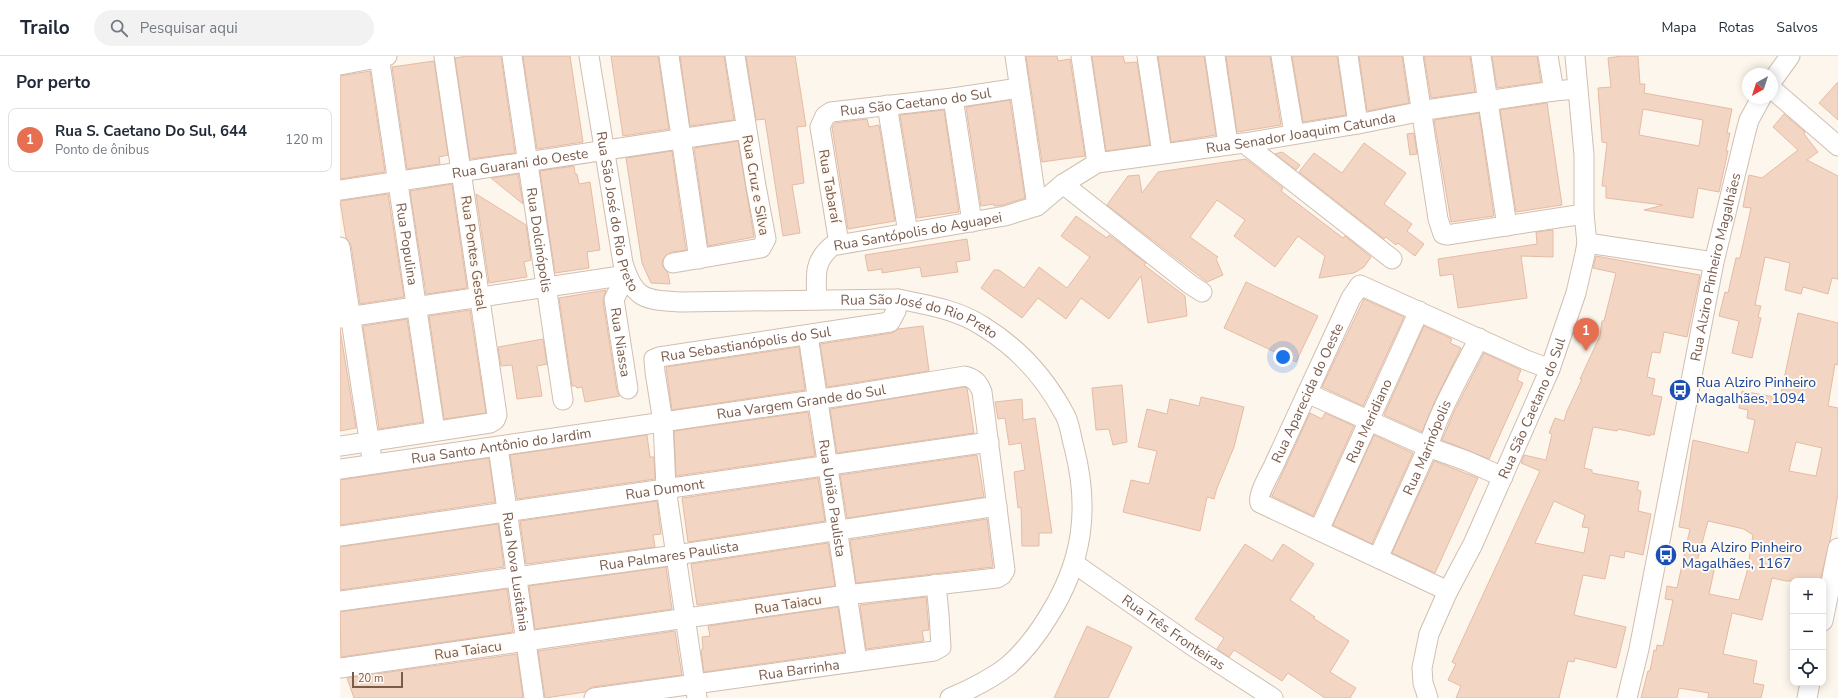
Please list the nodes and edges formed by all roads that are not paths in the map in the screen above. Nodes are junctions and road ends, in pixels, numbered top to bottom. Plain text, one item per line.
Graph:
1 (381, 56) edge
2 (444, 56) edge
3 (512, 56) edge
4 (589, 56) edge
5 (668, 56) edge
6 (735, 56) edge
7 (1081, 56) edge
8 (1147, 56) edge
9 (1215, 56) edge
10 (1281, 56) edge
11 (1348, 56) edge
12 (1414, 56) edge
13 (1481, 56) edge
14 (1548, 56) edge
15 (1575, 56) edge
16 (1790, 56) edge
17 (1014, 57) edge
18 (340, 65) edge
19 (1778, 73) edge
20 (1019, 88) junction
21 (1577, 89) junction
22 (1554, 91) junction
23 (1778, 94) edge
24 (953, 98) junction
25 (1488, 102) junction
26 (1758, 104) edge
27 (887, 105) junction
28 (1422, 112) junction
29 (1358, 124) junction
30 (820, 127) joint
31 (746, 129) junction
32 (1294, 133) junction
33 (682, 138) junction
34 (1236, 143) junction
35 (1838, 146) edge
36 (603, 150) junction
37 (1162, 153) junction
38 (528, 162) junction
39 (1097, 163) junction
40 (462, 172) junction
41 (398, 181) junction
42 (1063, 184) junction
43 (340, 190) edge
44 (1037, 206) junction
45 (1584, 214) junction
46 (972, 222) junction
47 (1507, 226) junction
48 (908, 233) junction
49 (839, 244) junction
50 (1586, 244) junction
51 (340, 247) edge
52 (699, 259) junction
53 (1392, 259) dead end
54 (1714, 262) junction
55 (674, 263) dead end
56 (627, 275) junction
57 (547, 287) junction
58 (1202, 292) dead end
59 (481, 297) junction
60 (898, 299) junction
61 (817, 300) junction
62 (417, 307) junction
63 (1419, 311) junction
64 (345, 317) edge
65 (808, 335) junction
66 (1479, 338) junction
67 (1550, 369) junction
68 (940, 382) joint
69 (628, 390) dead end
70 (1307, 393) junction
71 (563, 400) dead end
72 (818, 400) junction
73 (1368, 420) junction
74 (663, 422) junction
75 (490, 423) joint
76 (435, 431) junction
77 (370, 441) junction
78 (989, 442) junction
79 (340, 446) edge
80 (498, 446) junction
81 (1428, 448) junction
82 (373, 464) junction
83 (828, 465) junction
84 (340, 469) edge
85 (1503, 477) junction
86 (666, 488) junction
87 (997, 506) junction
88 (506, 512) junction
89 (837, 530) junction
90 (1319, 530) junction
91 (340, 536) edge
92 (1838, 548) edge
93 (676, 555) junction
94 (1378, 558) junction
95 (1075, 564) junction
96 (516, 577) junction
97 (936, 584) junction
98 (1448, 591) junction
99 (846, 595) junction
100 (340, 601) edge
101 (1824, 614) edge
102 (686, 619) junction
103 (526, 642) junction
104 (856, 661) junction
105 (340, 668) edge
106 (1809, 686) edge
107 (697, 691) edge
108 (534, 698) edge
109 (594, 698) edge
110 (950, 698) edge
111 (1274, 698) edge
112 (1428, 698) edge
113 (1627, 698) edge
114 (1807, 698) edge

1 - 18 street
1 - 41 street, Rua Populina
2 - 40 street, Rua Pontes Gestal
3 - 38 street, Rua Dolcinópolis
4 - 36 street, Rua São José do Rio Preto
5 - 33 street
6 - 31 street, Rua Cruz e Silva
7 - 39 street
8 - 37 street
9 - 34 street
10 - 32 street
11 - 29 street
12 - 28 street
13 - 25 street
14 - 22 street
15 - 21 street, Rua São Caetano do Sul
16 - 19 street
17 - 20 street
20 - 24 street, Rua São Caetano do Sul
20 - 44 street
21 - 22 street, Rua Senador Joaquim Catunda
21 - 45 street, Rua São Caetano do Sul
22 - 25 street, Rua Senador Joaquim Catunda
23 - 35 street
24 - 27 street, Rua São Caetano do Sul
24 - 46 street
25 - 28 street, Rua Senador Joaquim Catunda
25 - 47 street
26 - 54 street, Rua Alziro Pinheiro Magalhães
27 - 30 street, Rua São Caetano do Sul
27 - 48 street
28 - 29 street, Rua Senador Joaquim Catunda
28 - 47 street
29 - 32 street, Rua Senador Joaquim Catunda
30 - 49 street, Rua Tabaraí
31 - 33 street, Rua Guarani do Oeste
31 - 52 street, Rua Cruz e Silva
32 - 34 street, Rua Senador Joaquim Catunda
33 - 36 street, Rua Guarani do Oeste
33 - 52 street
34 - 37 street, Rua Senador Joaquim Catunda
34 - 53 street
36 - 38 street, Rua Guarani do Oeste
36 - 56 street, Rua São José do Rio Preto
37 - 39 street, Rua Senador Joaquim Catunda
38 - 40 street, Rua Guarani do Oeste
38 - 57 street, Rua Dolcinópolis
39 - 42 street, Rua Senador Joaquim Catunda
40 - 41 street, Rua Guarani do Oeste
40 - 59 street, Rua Pontes Gestal
41 - 43 street, Rua Guarani do Oeste
41 - 62 street, Rua Populina
42 - 44 street, Rua Senador Joaquim Catunda
42 - 58 street
44 - 46 street, Rua Santópolis do Aguapei
45 - 47 street
45 - 50 street, Rua São Caetano do Sul
46 - 48 street, Rua Santópolis do Aguapei
48 - 49 street, Rua Santópolis do Aguapei
49 - 61 street, Rua Santópolis do Aguapei
50 - 54 street
50 - 67 street, Rua São Caetano do Sul
51 - 64 street
52 - 55 street, Rua Cruz e Silva
54 - 113 street, Rua Alziro Pinheiro Magalhães
56 - 57 street
56 - 61 street, Rua São José do Rio Preto
56 - 69 street, Rua Niassa
57 - 59 street
57 - 71 street, Rua Dolcinópolis
59 - 62 street
59 - 75 street, Rua Pontes Gestal
60 - 61 street, Rua São José do Rio Preto
60 - 65 street, Rua Sebastianópolis do Sul
60 - 95 street, Rua São José do Rio Preto
62 - 64 street
62 - 76 street, Rua Populina
63 - 66 street, Rua Aparecida do Oeste
63 - 70 street, Rua Aparecida do Oeste
63 - 73 street, Rua Meridiano
64 - 77 street
65 - 72 street, Rua União Paulista
65 - 74 street, Rua Sebastianópolis do Sul
66 - 67 street, Rua Aparecida do Oeste
66 - 81 street, Rua Marinópolis
67 - 85 street, Rua São Caetano do Sul
68 - 72 street, Rua Vargem Grande do Sul
68 - 78 street, Rua Taiacu
70 - 73 street
70 - 90 street, Rua Aparecida do Oeste
72 - 74 street, Rua Vargem Grande do Sul
72 - 83 street, Rua União Paulista
73 - 81 street
73 - 90 street, Rua Meridiano
74 - 80 street, Rua Santo Antônio do Jardim
74 - 86 street, Rua Sebastianópolis do Sul
75 - 76 street, Rua Santo Antônio do Jardim
76 - 77 street, Rua Santo Antônio do Jardim
77 - 79 street, Rua Santo Antônio do Jardim
77 - 82 street
78 - 83 street, Rua Dumont
78 - 87 street, Rua Taiacu
80 - 82 street, Rua Santo Antônio do Jardim
80 - 88 street, Rua Nova Lusitânia
81 - 85 street
81 - 94 street, Rua Marinópolis
82 - 84 street, Rua Santo Antônio do Jardim
83 - 86 street, Rua Dumont
83 - 89 street, Rua União Paulista
85 - 98 street, Rua São Caetano do Sul
86 - 88 street, Rua Dumont
86 - 93 street, Rua Sebastianópolis do Sul
87 - 89 street, Rua Palmares Paulista
87 - 97 street, Rua Taiacu
88 - 91 street, Rua Dumont
88 - 96 street, Rua Nova Lusitânia
89 - 93 street, Rua Palmares Paulista
89 - 99 street, Rua União Paulista
90 - 94 street, Rua Aparecida do Oeste
92 - 101 street
93 - 96 street, Rua Palmares Paulista
93 - 102 street, Rua Sebastianópolis do Sul
94 - 98 street, Rua Aparecida do Oeste
95 - 110 street, Rua São José do Rio Preto
95 - 111 street, Rua Três Fronteiras
96 - 100 street, Rua Palmares Paulista
96 - 103 street, Rua Nova Lusitânia
97 - 99 street, Rua Taiacu
97 - 104 street, Rua Barrinha
98 - 112 street, Rua São Caetano do Sul
99 - 102 street, Rua Taiacu
99 - 104 street, Rua União Paulista
102 - 103 street, Rua Taiacu
102 - 107 street, Rua Sebastianópolis do Sul
103 - 105 street, Rua Taiacu
103 - 108 street, Rua Nova Lusitânia
104 - 107 street, Rua Barrinha
106 - 114 street
107 - 109 street, Rua Barrinha

